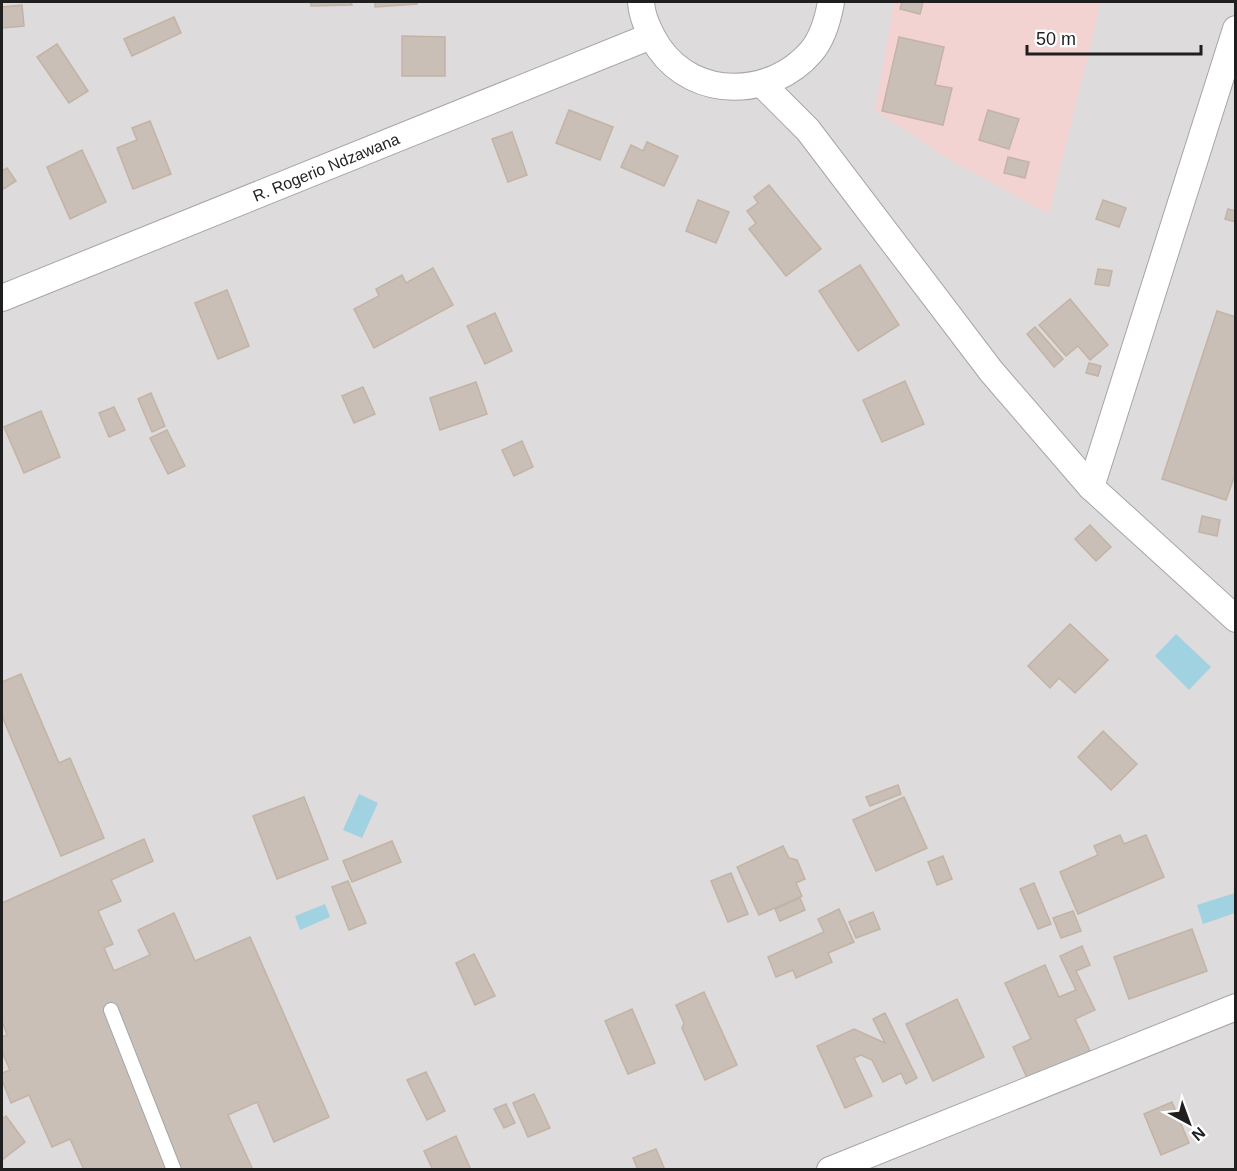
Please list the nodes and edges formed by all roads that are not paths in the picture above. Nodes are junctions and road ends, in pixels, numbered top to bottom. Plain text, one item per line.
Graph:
1 (641, 2) edge
2 (831, 2) edge
3 (1236, 29) edge
4 (651, 36) junction
5 (762, 84) junction
6 (2, 298) edge
7 (1091, 488) junction
8 (1236, 619) edge
9 (1236, 1007) edge
10 (111, 1010) dead end
11 (174, 1170) edge
12 (831, 1170) edge

1 - 4 street
2 - 5 street
3 - 7 street
4 - 5 street
4 - 6 street, R. Rogerio Ndzawana
5 - 7 street
7 - 8 street
9 - 12 street
10 - 11 lane

